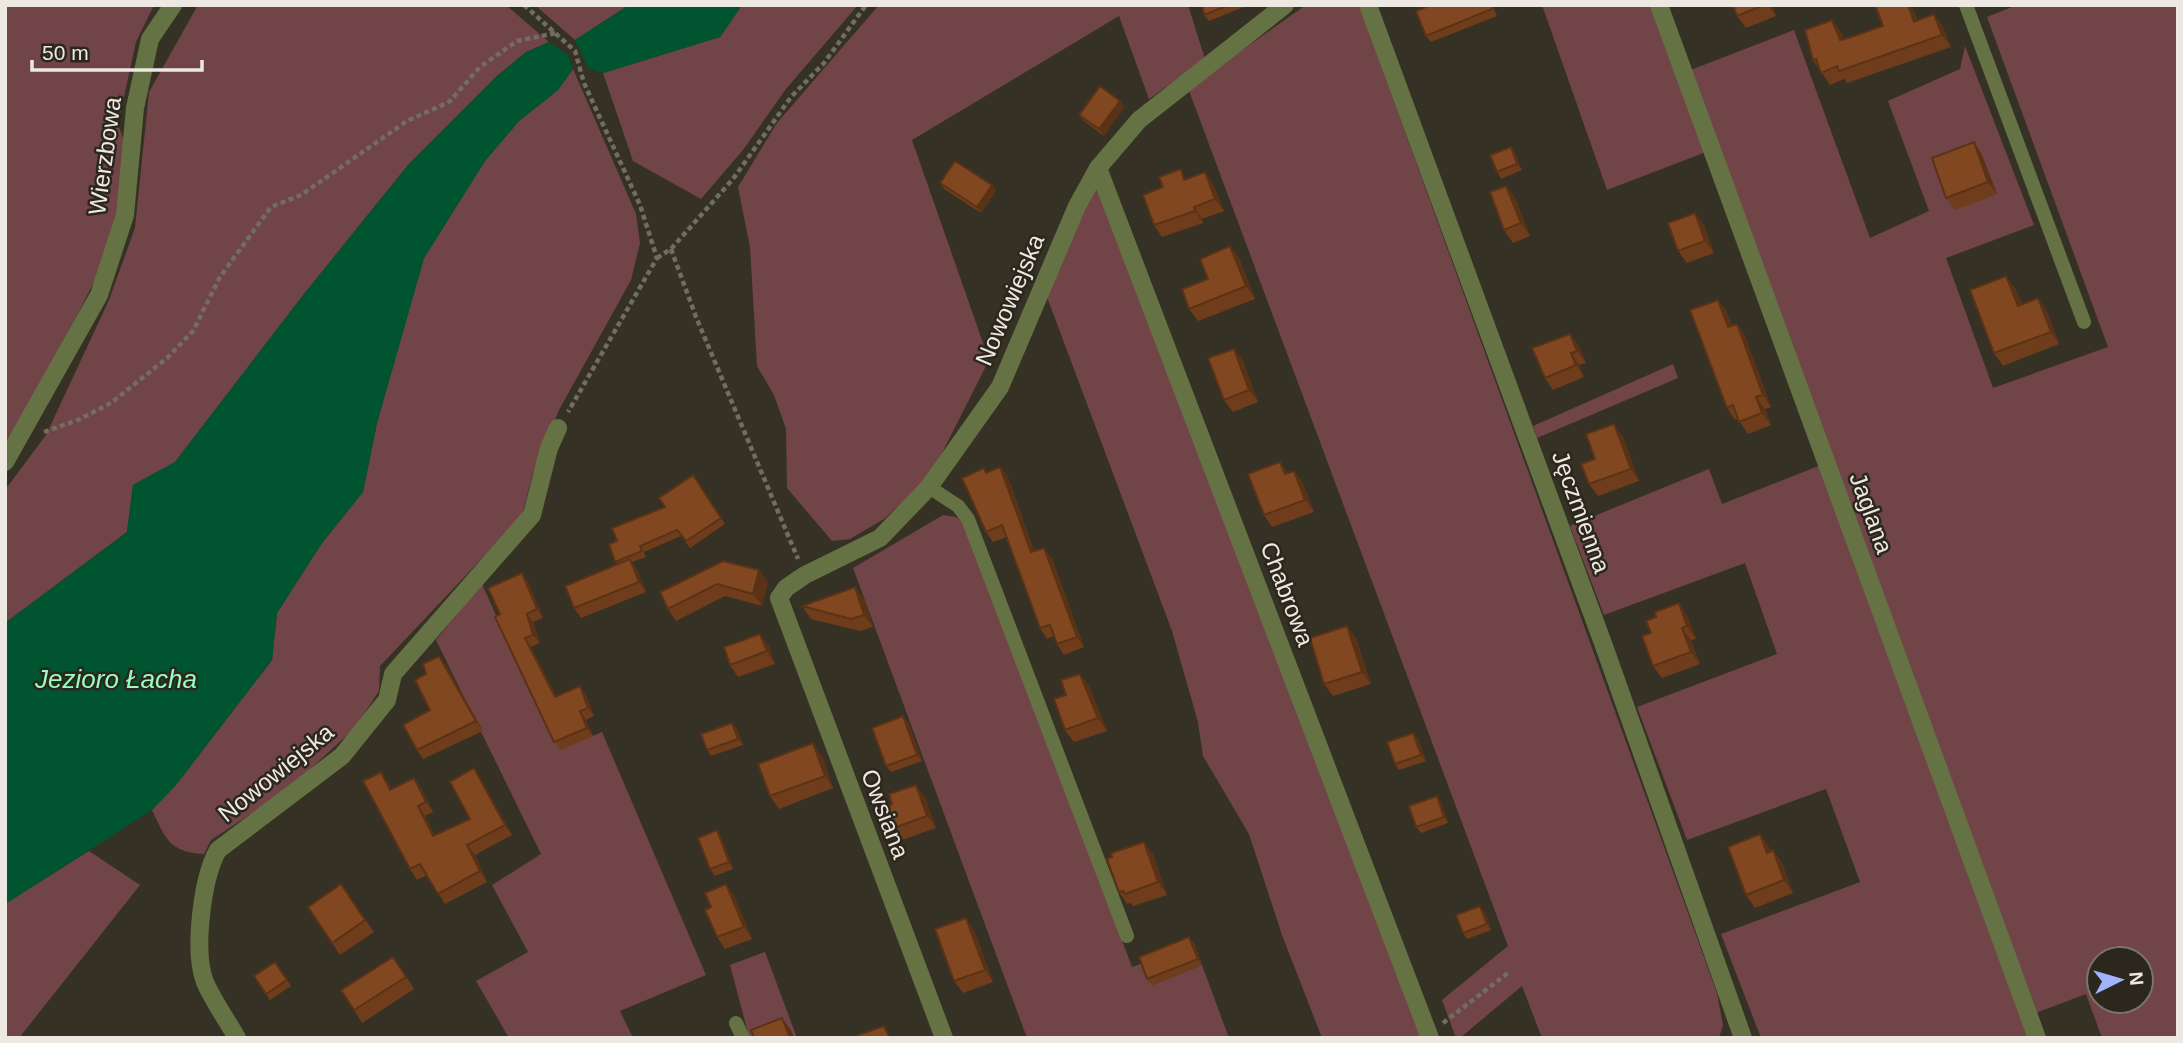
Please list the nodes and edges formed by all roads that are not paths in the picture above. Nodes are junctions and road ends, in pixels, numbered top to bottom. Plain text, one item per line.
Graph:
1 (173, 5) edge
2 (1284, 5) edge
3 (1368, 5) edge
4 (1659, 5) edge
5 (1966, 5) edge
6 (1098, 168) junction
7 (2084, 322) dead end
8 (558, 428) road end
9 (5, 462) edge
10 (929, 487) junction
11 (780, 607) joint
12 (1127, 936) dead end
13 (736, 1023) dead end
14 (1429, 1036) edge
15 (237, 1038) edge
16 (743, 1038) edge
17 (944, 1038) edge
18 (1743, 1038) edge
19 (2036, 1038) edge

1 - 9 street, Wierzbowa
2 - 6 street, Nowowiejska
3 - 18 street, Jęczmienna
4 - 19 street, Jaglana
5 - 7 lane
6 - 10 street, Nowowiejska
6 - 14 street, Chabrowa
8 - 15 street, Nowowiejska
10 - 11 street, Nowowiejska
10 - 12 lane
11 - 17 street, Owsiana
13 - 16 lane

